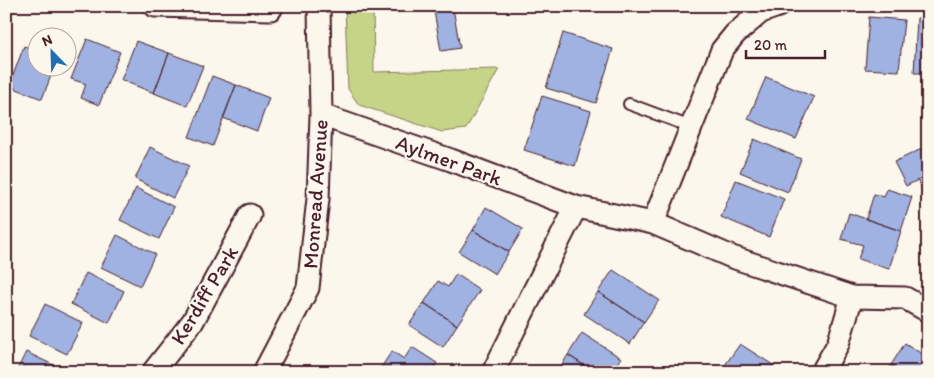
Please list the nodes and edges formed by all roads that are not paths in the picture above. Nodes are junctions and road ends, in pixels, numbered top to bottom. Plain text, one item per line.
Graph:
1 (155, 6) edge
2 (319, 6) edge
3 (778, 6) edge
4 (271, 10) dead end
5 (629, 104) dead end
6 (322, 115) junction
7 (691, 127) junction
8 (576, 207) junction
9 (250, 215) dead end
10 (653, 223) junction
11 (852, 297) junction
12 (928, 312) edge
13 (153, 372) edge
14 (264, 372) edge
15 (493, 372) edge
16 (822, 372) edge

1 - 4 street
2 - 6 street, Monread Avenue
3 - 7 street
5 - 7 lane
6 - 8 street, Aylmer Park
6 - 14 street, Monread Avenue
7 - 10 street
8 - 10 street, Aylmer Park
8 - 15 street
9 - 13 street, Kerdiff Park
10 - 11 street, Aylmer Park
11 - 12 street, Aylmer Park
11 - 16 street

